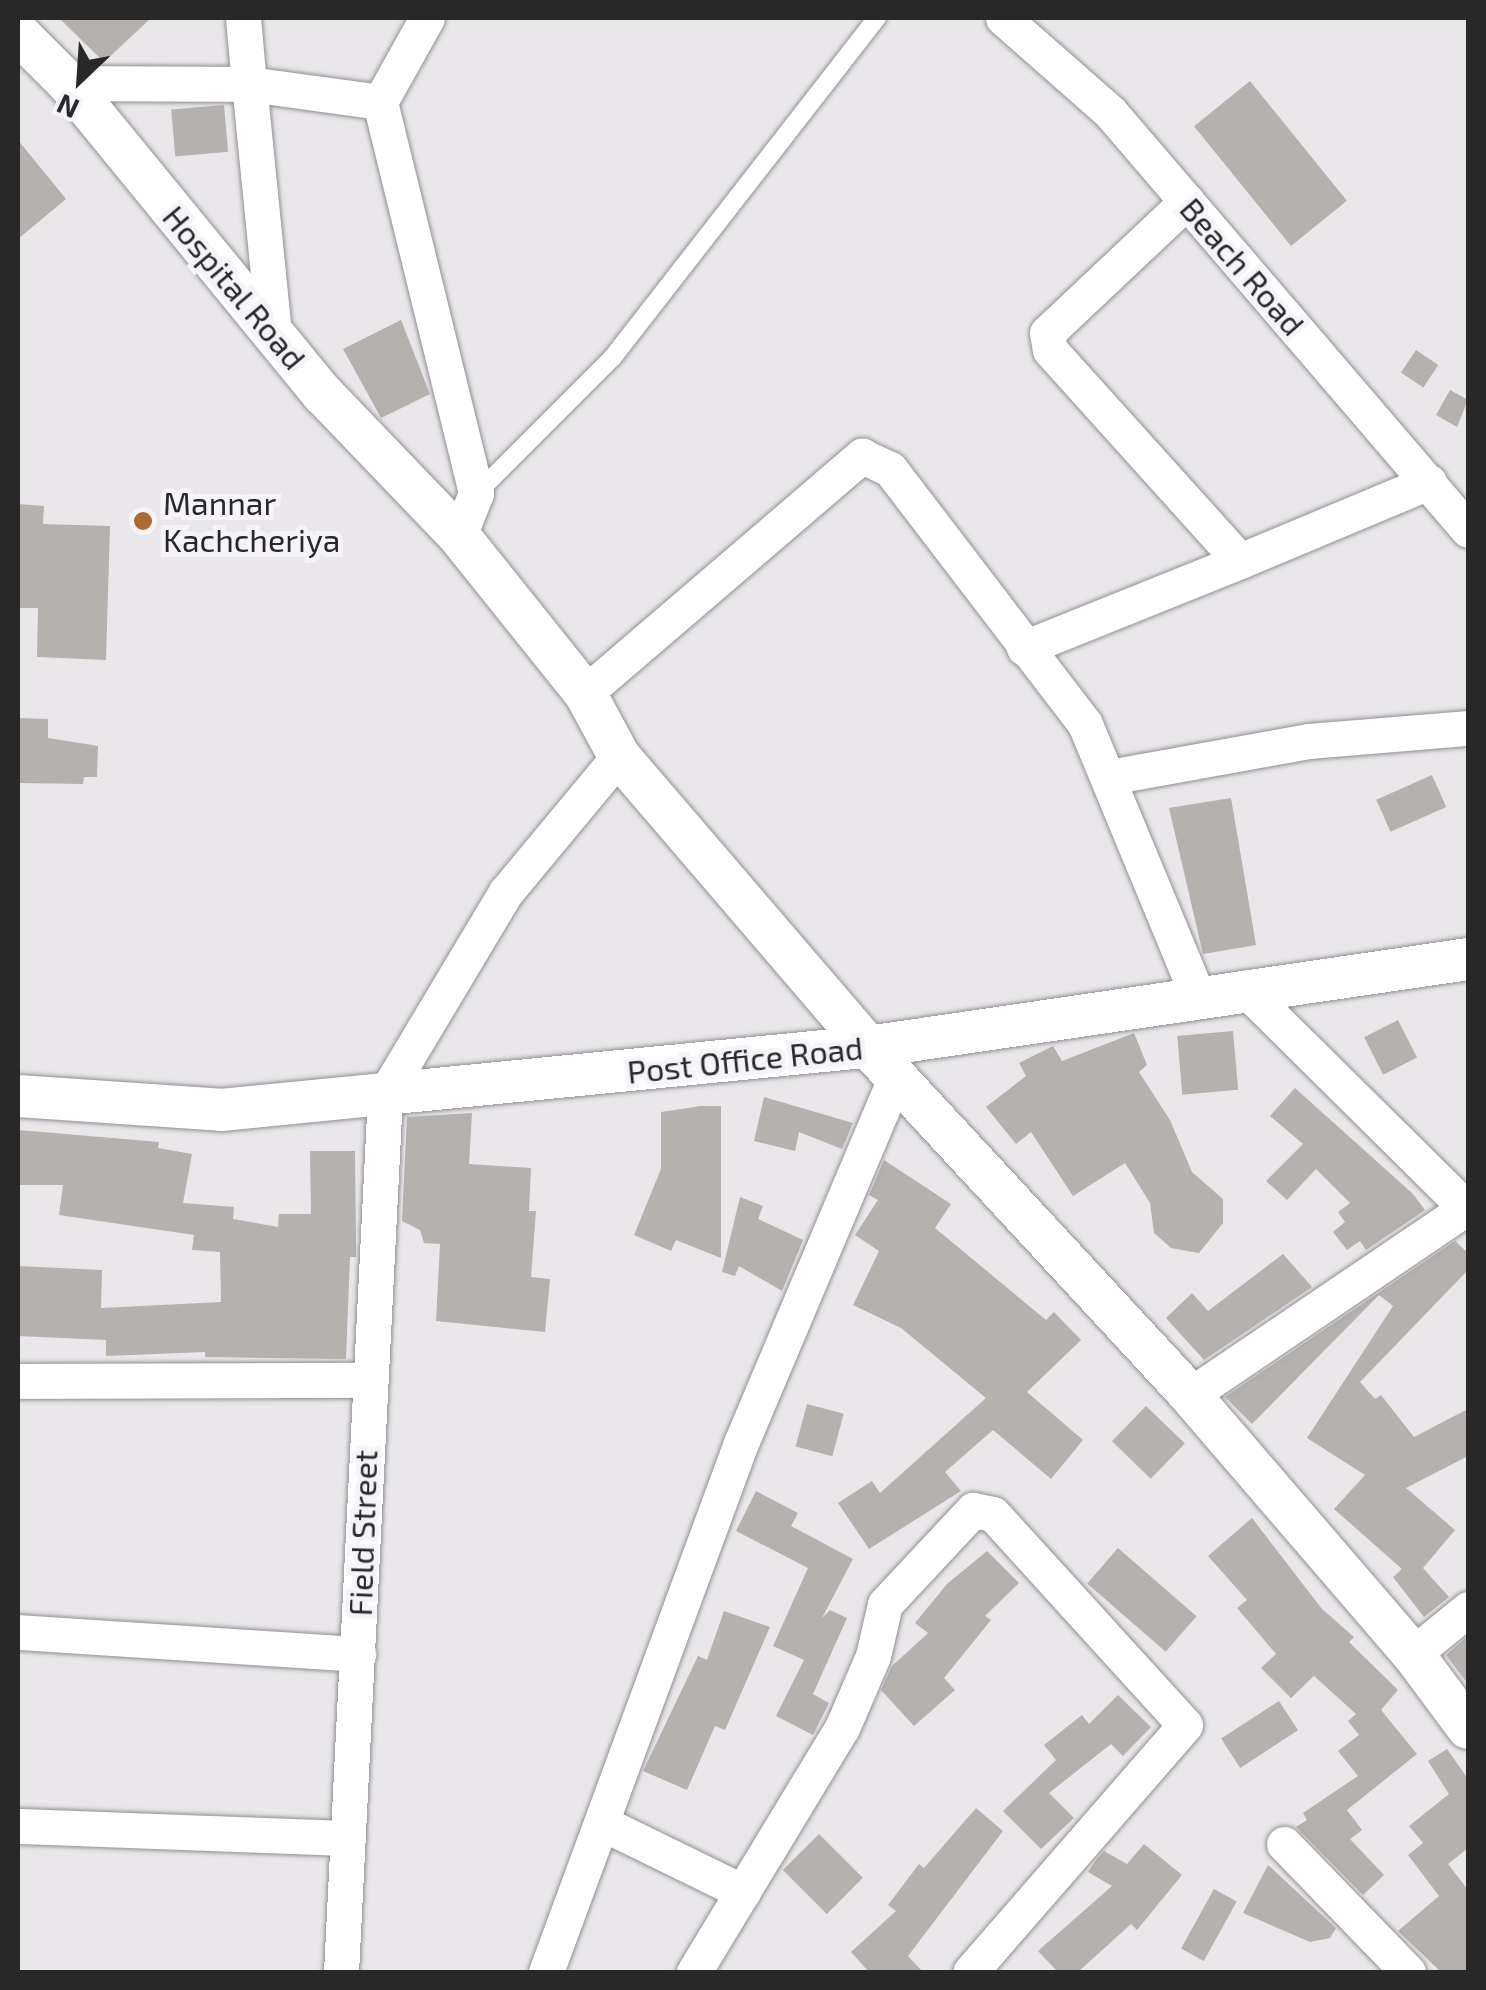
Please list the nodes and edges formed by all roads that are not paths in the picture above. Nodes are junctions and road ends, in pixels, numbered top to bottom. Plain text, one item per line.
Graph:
1 (243, 18) edge
2 (427, 18) edge
3 (877, 18) edge
4 (1003, 18) edge
5 (18, 33) edge
6 (68, 83) junction
7 (249, 84) junction
8 (380, 102) junction
9 (1187, 201) junction
10 (274, 334) junction
11 (1429, 482) junction
12 (476, 493) junction
13 (1468, 530) edge
14 (459, 536) junction
15 (1240, 561) junction
16 (1024, 648) junction
17 (585, 693) junction
18 (1468, 728) edge
19 (619, 756) junction
20 (1108, 777) junction
21 (1468, 959) edge
22 (1244, 988) junction
23 (1197, 994) junction
24 (882, 1063) junction
25 (384, 1094) junction
26 (18, 1096) edge
27 (1467, 1209) edge
28 (367, 1380) junction
29 (18, 1381) edge
30 (1190, 1395) junction
31 (1468, 1609) edge
32 (18, 1632) edge
33 (358, 1654) junction
34 (1414, 1654) junction
35 (1468, 1728) edge
36 (602, 1823) junction
37 (18, 1826) edge
38 (348, 1838) junction
39 (1284, 1844) dead end
40 (744, 1892) junction
41 (341, 1972) edge
42 (546, 1972) edge
43 (694, 1972) edge
44 (970, 1972) edge
45 (1408, 1972) edge

1 - 7 street
2 - 8 street
3 - 12 lane
4 - 9 street, Beach Road
5 - 6 street, Hospital Road
6 - 7 street
6 - 10 street, Hospital Road
7 - 8 street
7 - 10 street
8 - 12 street
9 - 11 street, Beach Road
9 - 15 street
10 - 14 street, Hospital Road
11 - 13 street, Beach Road
11 - 15 street
12 - 14 street
14 - 17 street, Hospital Road
15 - 16 street
16 - 17 street
16 - 20 street
17 - 19 street, Hospital Road
18 - 20 street
19 - 24 street, Hospital Road
19 - 25 street
20 - 23 street
21 - 22 street, Post Office Road
22 - 23 street, Post Office Road
22 - 27 street
23 - 24 street, Post Office Road
24 - 25 street, Post Office Road
24 - 30 street, Hospital Road
24 - 36 street
25 - 26 street, Post Office Road
25 - 28 street, Field Street
27 - 30 street
28 - 29 street
28 - 33 street, Field Street
30 - 34 street, Hospital Road
31 - 34 street
32 - 33 street
33 - 38 street, Field Street
34 - 35 street, Hospital Road
36 - 40 street
36 - 42 street
37 - 38 street
38 - 41 street, Field Street
39 - 45 street
40 - 43 street
40 - 44 street

